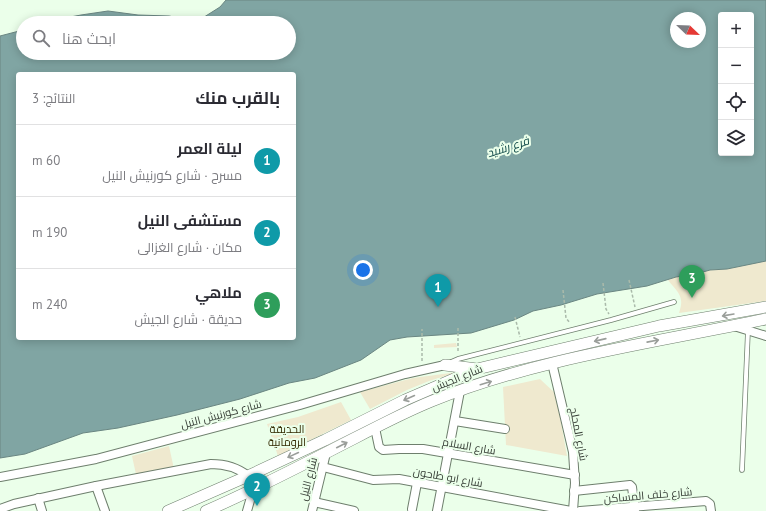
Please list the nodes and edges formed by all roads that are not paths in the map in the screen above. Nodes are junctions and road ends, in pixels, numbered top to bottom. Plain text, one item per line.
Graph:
1 (674, 302) dead end
2 (766, 307) edge
3 (766, 319) edge
4 (734, 326) junction
5 (748, 330) junction
6 (766, 336) edge
7 (552, 363) junction
8 (445, 365) junction
9 (478, 369) junction
10 (460, 391) junction
11 (454, 421) junction
12 (375, 428) junction
13 (504, 429) dead end
14 (326, 453) junction
15 (448, 454) junction
16 (323, 467) junction
17 (742, 470) dead end
18 (575, 475) junction
19 (248, 476) junction
20 (0, 477) edge
21 (417, 483) junction
22 (96, 486) junction
23 (442, 487) junction
24 (253, 490) junction
25 (574, 491) junction
26 (38, 498) junction
27 (314, 502) junction
28 (0, 508) edge
29 (412, 509) dead end
30 (635, 509) edge
31 (211, 510) edge
32 (344, 510) edge
33 (42, 511) edge
34 (105, 511) edge
35 (168, 511) edge
36 (247, 511) edge
37 (312, 511) edge
38 (354, 511) edge
39 (438, 511) edge
40 (572, 511) edge
41 (580, 511) edge
42 (712, 511) edge

1 - 8 lane
2 -> 9 main road, شارع الجيش
3 - 4 main road, شارع الجيش
4 - 5 street
7 -> 4 main road, شارع الجيش
5 - 6 street
5 - 17 lane
10 -> 7 main road, شارع الجيش
7 - 18 street, شارع المحلج
8 - 9 main road
8 - 20 street, شارع كورنيش النيل
9 -> 19 main road, شارع الجيش
10 - 11 street
10 - 12 main road, شارع الجيش
11 - 13 street
11 - 15 street
14 -> 12 main road, شارع الجيش
12 - 15 street, شارع السلام
14 - 16 street, شارع النيل
14 - 24 main road, شارع الجيش
15 - 18 street, شارع السلام
15 - 23 street
16 - 21 street, شارع ابو طاحون
16 - 27 street, شارع النيل
18 - 25 street, شارع المحلج
19 - 22 street
19 - 35 main road, شارع الجيش
21 - 23 street, شارع ابو طاحون
21 - 29 street
22 - 26 street
22 - 34 street
23 - 39 street
23 - 40 street, شارع ابو طاحون
24 - 31 main road, شارع الجيش
24 - 36 street
25 - 30 street
25 - 40 street, شارع المحلج
26 - 28 street
26 - 33 street
27 - 32 street
27 - 37 street, شارع النيل
30 - 41 street, شارع خلف المساكن
30 - 42 street, شارع خلف المساكن
32 - 38 street

